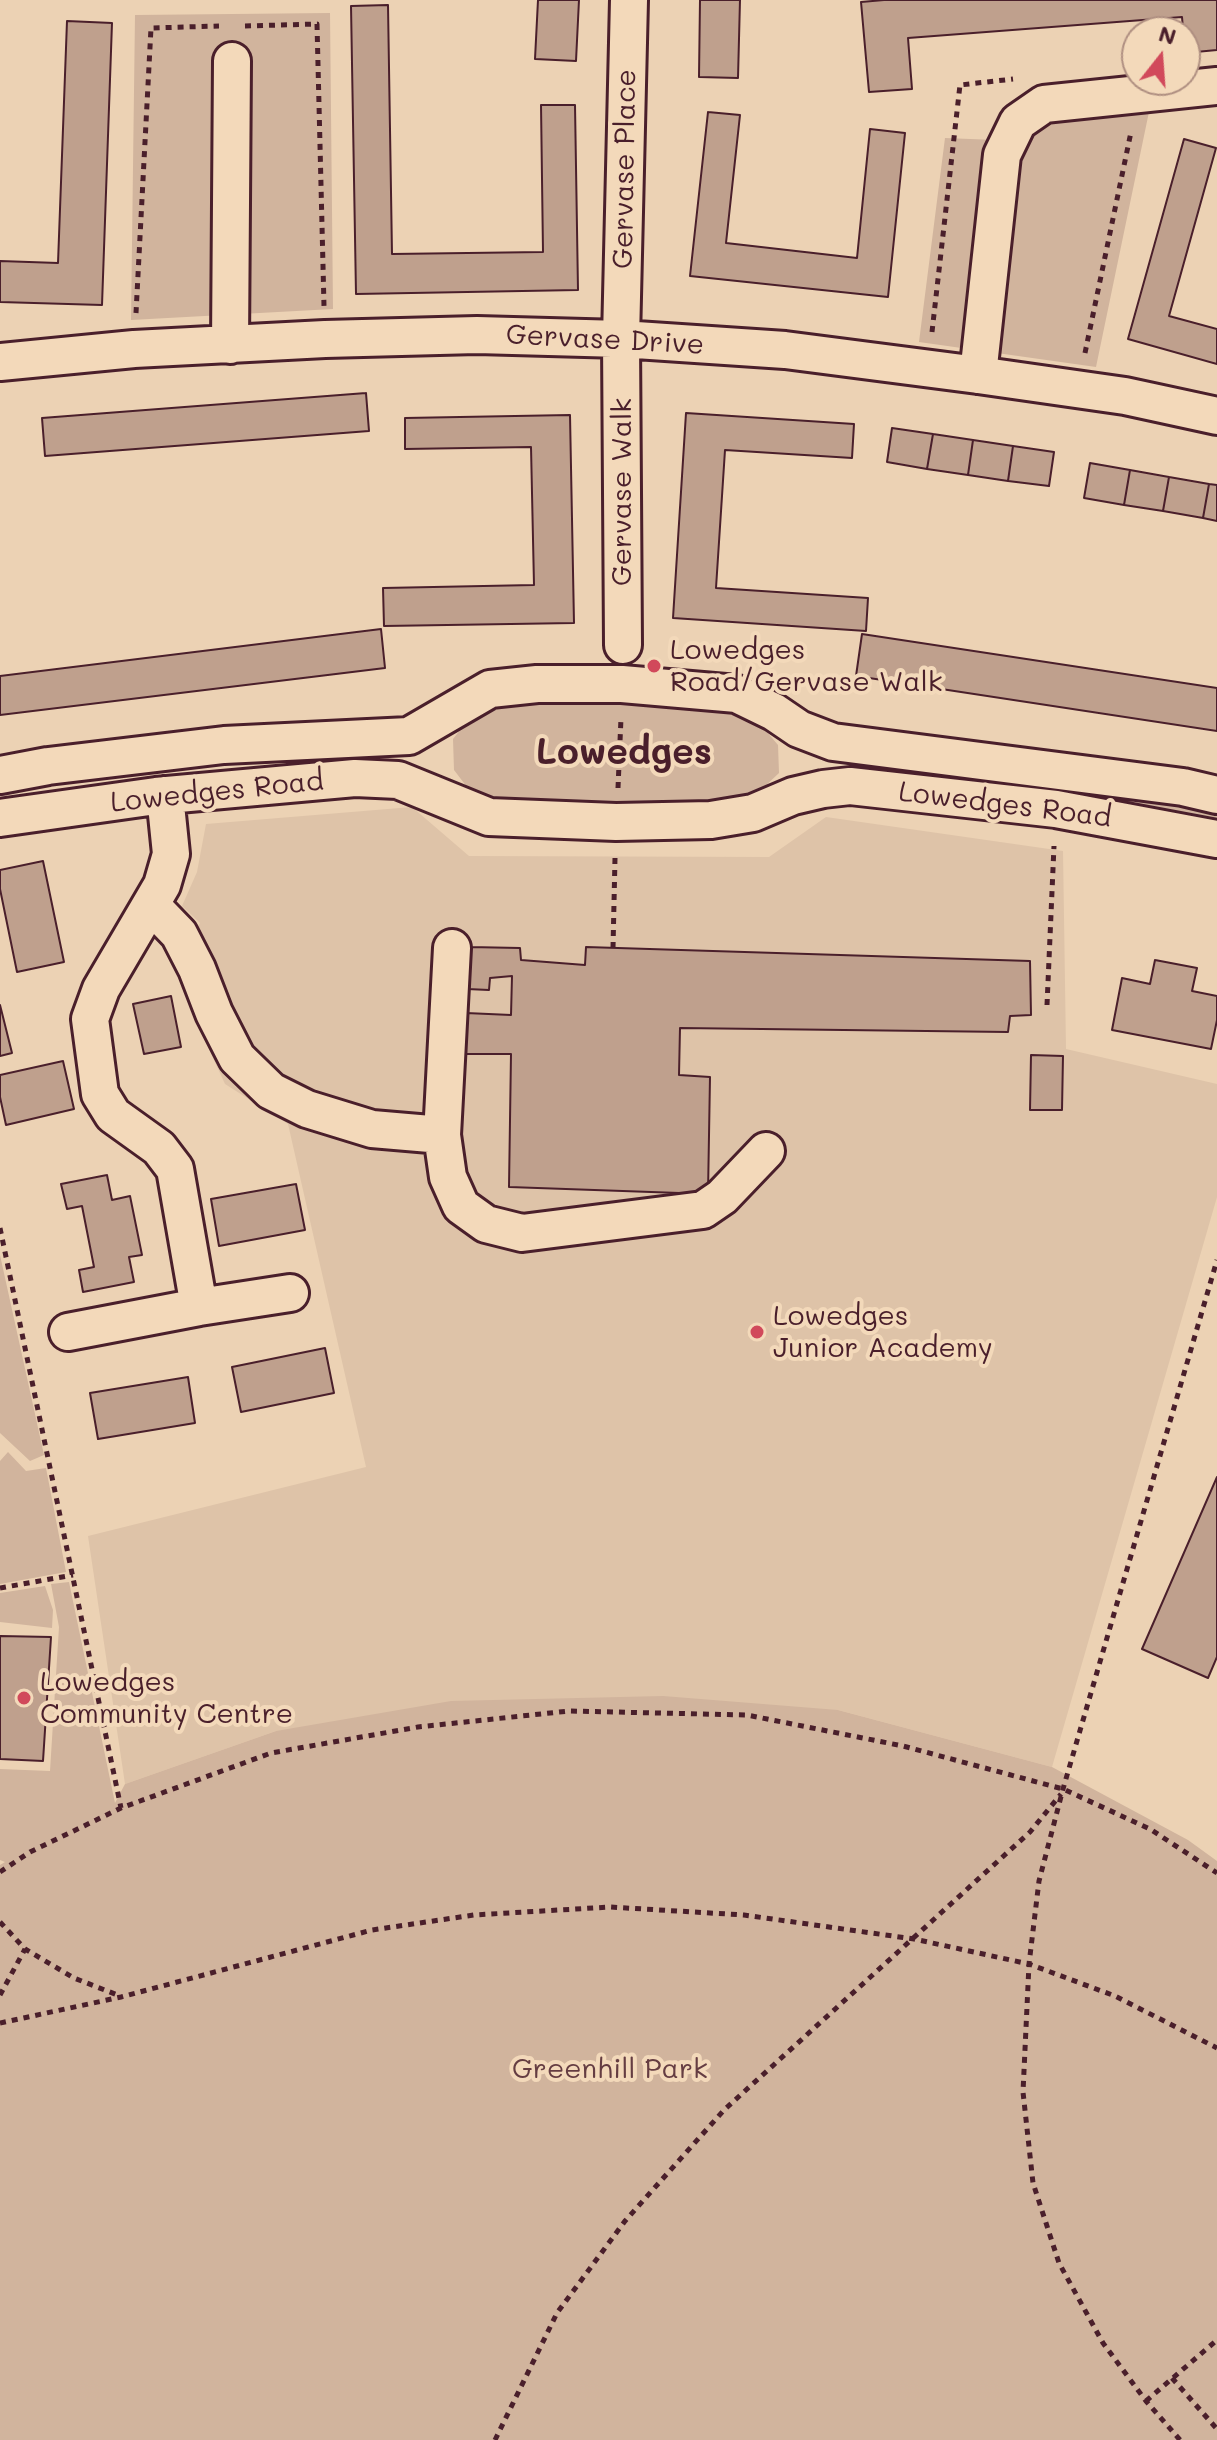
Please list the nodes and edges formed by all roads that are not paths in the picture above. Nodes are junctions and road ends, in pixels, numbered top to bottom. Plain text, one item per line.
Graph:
1 (629, 0) edge
2 (232, 61) dead end
3 (1217, 86) edge
4 (621, 339) junction
5 (230, 345) junction
6 (0, 362) edge
7 (978, 375) junction
8 (1217, 416) edge
9 (623, 645) dead end
10 (799, 729) junction
11 (417, 731) junction
12 (0, 775) edge
13 (432, 793) junction
14 (165, 795) junction
15 (1217, 795) edge
16 (793, 796) junction
17 (0, 818) edge
18 (1217, 839) edge
19 (151, 905) junction
20 (452, 948) dead end
21 (442, 1135) junction
22 (766, 1151) dead end
23 (290, 1293) dead end
24 (199, 1307) junction
25 (68, 1332) dead end

1 - 4 street, Gervase Place
2 - 5 street
3 - 7 street
4 - 5 street, Gervase Drive
4 - 7 street, Gervase Drive
4 - 9 street, Gervase Walk
5 - 6 street, Gervase Drive
7 - 8 street, Gervase Drive
10 - 11 street, Lowedges Road
10 - 15 street, Lowedges Road
10 - 16 street
11 - 12 street, Lowedges Road
11 - 13 street
13 - 14 street, Lowedges Road
13 - 16 street, Lowedges Road
14 - 17 street, Lowedges Road
14 - 19 street
16 - 18 street, Lowedges Road
19 - 21 street
19 - 24 street
20 - 21 street
21 - 22 street
23 - 24 street
24 - 25 street

